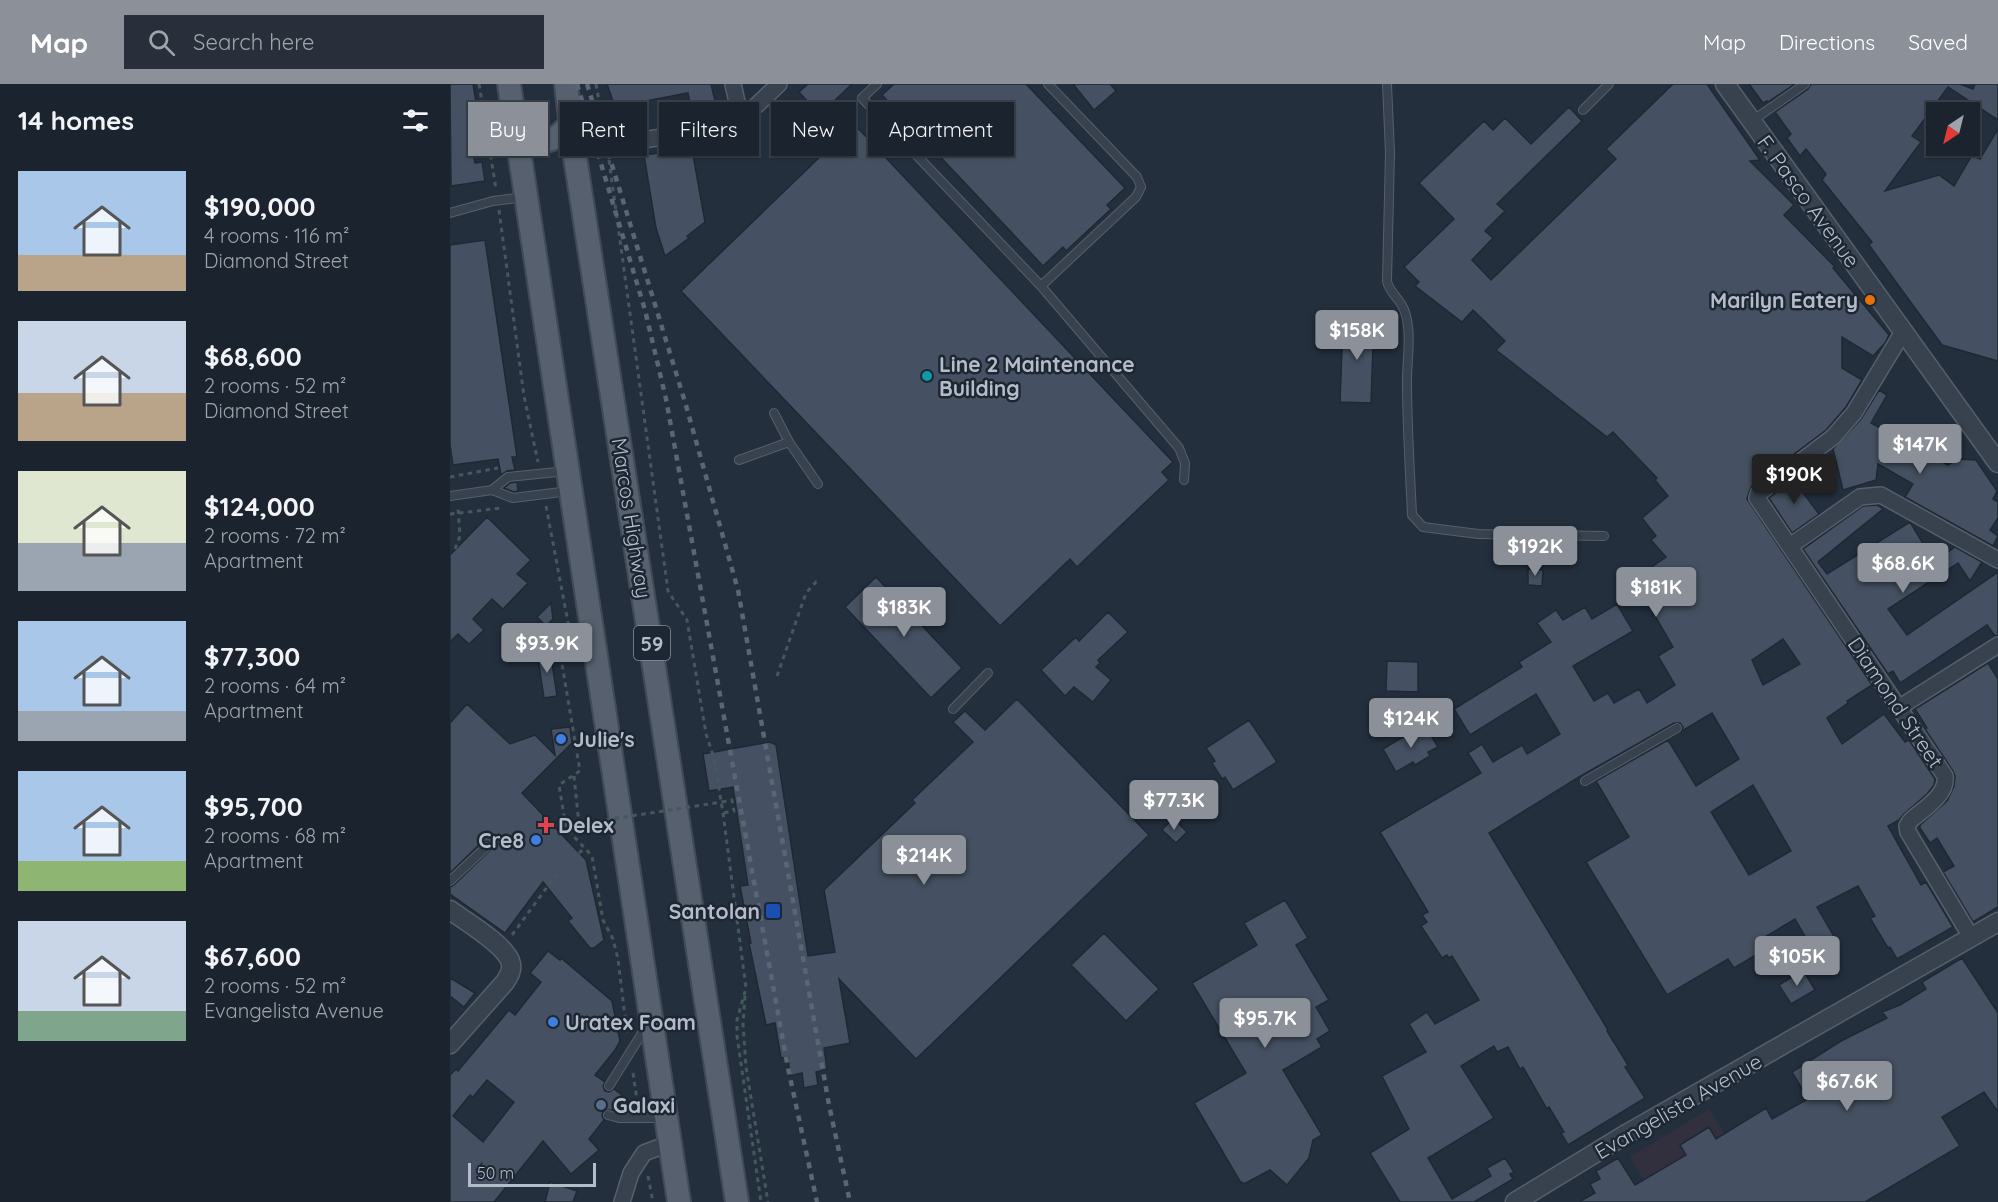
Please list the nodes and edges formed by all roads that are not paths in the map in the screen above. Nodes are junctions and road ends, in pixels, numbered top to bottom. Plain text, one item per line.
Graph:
1 (510, 84) edge
2 (566, 84) edge
3 (733, 84) edge
4 (779, 84) edge
5 (877, 84) edge
6 (1048, 84) edge
7 (1387, 84) edge
8 (1610, 84) edge
9 (1725, 84) edge
10 (1805, 84) edge
11 (513, 102) edge
12 (568, 102) edge
13 (737, 102) edge
14 (759, 103) edge
15 (1583, 110) dead end
16 (1752, 122) junction
17 (560, 152) edge
18 (521, 156) edge
19 (575, 156) edge
20 (522, 165) junction
21 (526, 196) junction
22 (450, 213) edge
23 (1041, 286) junction
24 (1903, 332) junction
25 (774, 413) dead end
26 (789, 442) junction
27 (739, 460) dead end
28 (1998, 464) edge
29 (1184, 480) dead end
30 (569, 481) junction
31 (818, 484) dead end
32 (492, 490) junction
33 (450, 496) edge
34 (1604, 536) dead end
35 (1790, 546) junction
36 (1998, 560) edge
37 (1998, 645) edge
38 (988, 673) dead end
39 (1900, 707) junction
40 (953, 709) dead end
41 (1677, 728) dead end
42 (1585, 781) dead end
43 (486, 847) dead end
44 (450, 881) edge
45 (450, 910) edge
46 (1998, 922) edge
47 (1971, 937) junction
48 (652, 1017) junction
49 (450, 1044) edge
50 (609, 1086) dead end
51 (608, 1115) dead end
52 (667, 1118) junction
53 (670, 1143) junction
54 (622, 1202) edge
55 (679, 1202) edge
56 (737, 1202) edge
57 (1515, 1202) edge

1 - 11 main road
2 - 12 main road, Marcos Highway / 59
3 - 13 street
4 - 14 street
5 - 23 lane
6 - 23 lane
7 - 34 lane
8 - 15 lane
9 - 16 street, F. Pasco Avenue
10 - 16 lane
16 - 24 street, F. Pasco Avenue
17 - 20 main road
18 - 20 main road
19 - 56 main road, Marcos Highway / 59
20 - 21 main road
21 - 22 lane
21 - 30 main road
23 - 29 lane
24 - 28 street, F. Pasco Avenue
24 - 35 street, Diamond Street
25 - 26 lane
26 - 27 lane
26 - 31 lane
30 - 32 lane
30 - 32 lane
30 - 48 main road
32 - 33 lane
35 - 36 street
35 - 39 street, Diamond Street
37 - 39 street
38 - 40 lane
39 - 47 street, Diamond Street
41 - 42 lane
43 - 44 lane
45 - 49 street
46 - 47 street, Evangelista Avenue
47 - 57 street, Evangelista Avenue
48 - 50 lane
48 - 52 main road
51 - 52 lane
52 - 53 main road
53 - 54 street
53 - 55 main road

